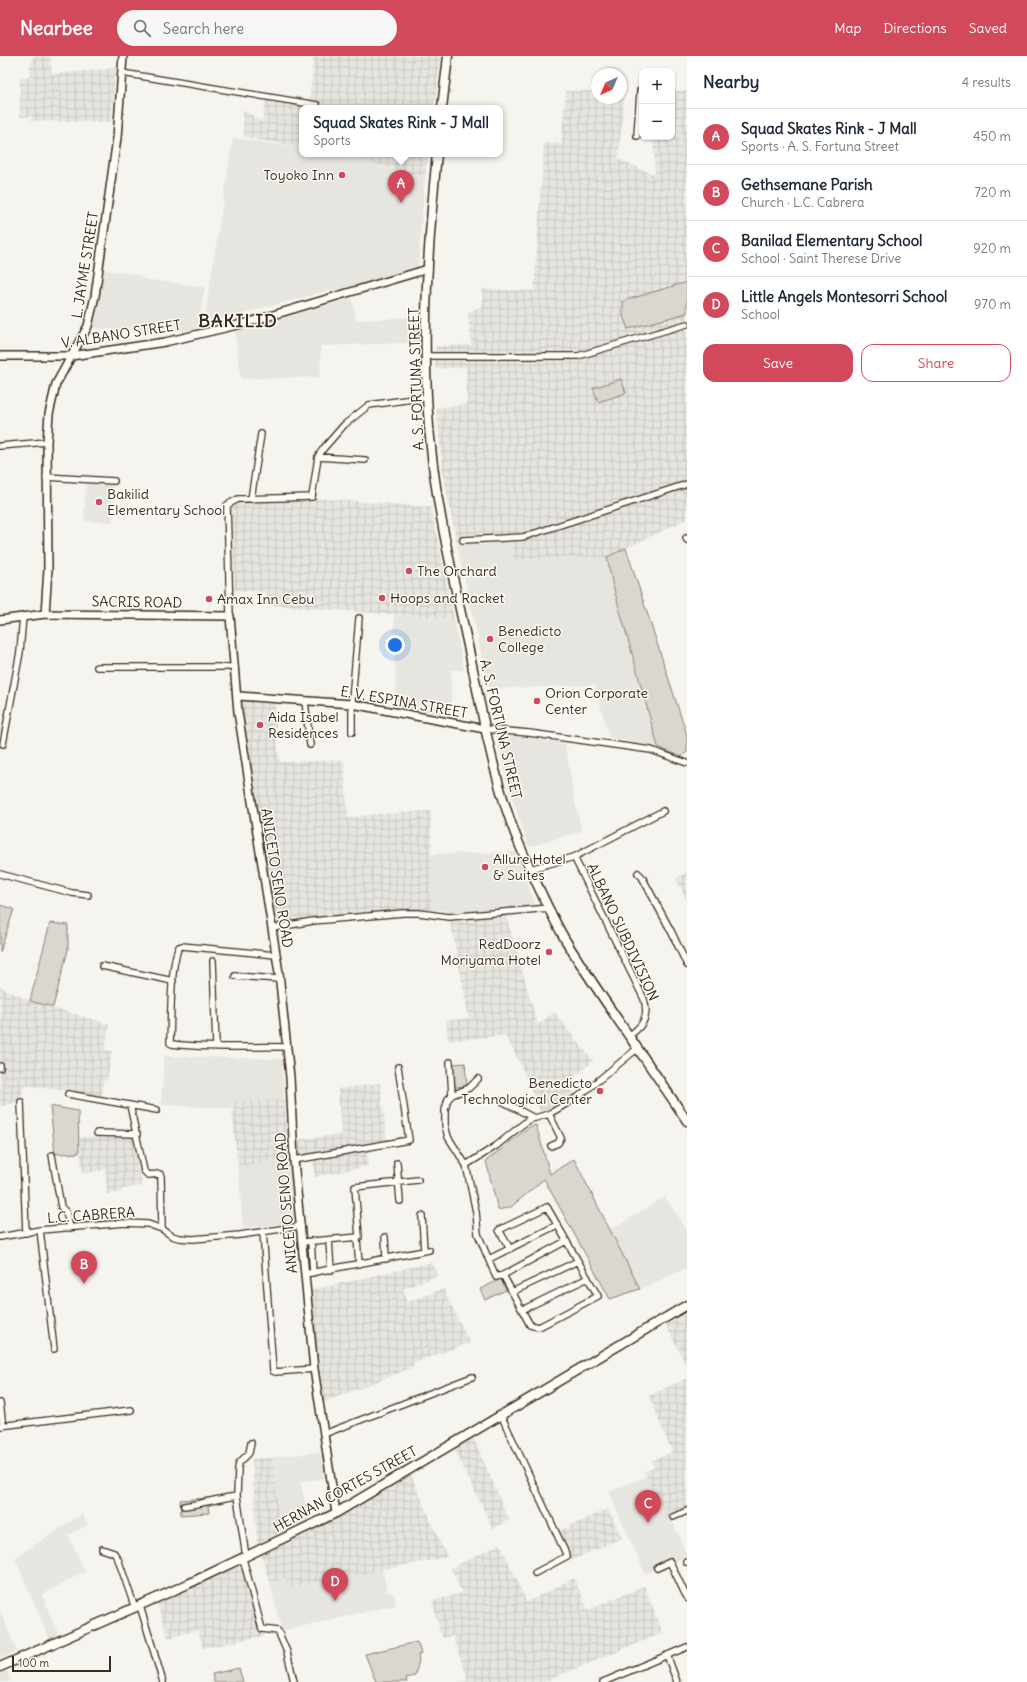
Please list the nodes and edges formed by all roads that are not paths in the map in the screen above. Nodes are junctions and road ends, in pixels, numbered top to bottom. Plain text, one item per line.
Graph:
1 (123, 56) edge
2 (448, 56) edge
3 (122, 73) junction
4 (639, 104) edge
5 (317, 105) dead end
6 (442, 105) edge
7 (637, 136) dead end
8 (437, 157) edge
9 (428, 269) junction
10 (687, 324) edge
11 (0, 356) edge
12 (71, 356) junction
13 (427, 356) junction
14 (427, 397) junction
15 (261, 434) dead end
16 (46, 442) junction
17 (0, 446) edge
18 (318, 457) junction
19 (365, 460) dead end
20 (46, 477) junction
21 (114, 481) dead end
22 (687, 484) edge
23 (251, 499) junction
24 (463, 540) dead end
25 (45, 614) junction
26 (24, 616) junction
27 (230, 616) junction
28 (359, 618) dead end
29 (0, 620) edge
30 (97, 667) dead end
31 (235, 667) junction
32 (238, 696) junction
33 (306, 701) junction
34 (352, 704) junction
35 (485, 729) junction
36 (352, 732) dead end
37 (3, 744) dead end
38 (310, 745) dead end
39 (687, 763) edge
40 (663, 811) dead end
41 (574, 857) junction
42 (530, 869) junction
43 (638, 873) dead end
44 (0, 874) edge
45 (88, 895) dead end
46 (549, 908) junction
47 (273, 928) junction
48 (276, 955) junction
49 (213, 962) dead end
50 (687, 965) edge
51 (102, 966) dead end
52 (235, 976) dead end
53 (279, 979) junction
54 (173, 981) junction
55 (630, 1035) junction
56 (216, 1046) junction
57 (287, 1047) junction
58 (638, 1048) junction
59 (450, 1062) dead end
60 (398, 1067) dead end
61 (478, 1079) dead end
62 (68, 1094) dead end
63 (452, 1095) junction
64 (502, 1101) dead end
65 (20, 1102) dead end
66 (130, 1105) junction
67 (157, 1110) dead end
68 (549, 1114) junction
69 (534, 1118) junction
70 (687, 1121) edge
71 (97, 1133) dead end
72 (137, 1134) junction
73 (551, 1146) dead end
74 (52, 1155) dead end
75 (294, 1160) junction
76 (397, 1163) dead end
77 (466, 1165) junction
78 (418, 1180) dead end
79 (399, 1183) junction
80 (400, 1201) dead end
81 (422, 1216) dead end
82 (557, 1224) junction
83 (301, 1226) junction
84 (70, 1228) junction
85 (162, 1229) junction
86 (40, 1230) junction
87 (263, 1232) junction
88 (26, 1233) junction
89 (0, 1237) edge
90 (385, 1237) dead end
91 (357, 1239) dead end
92 (311, 1241) dead end
93 (328, 1241) dead end
94 (566, 1241) junction
95 (302, 1242) junction
96 (510, 1249) junction
97 (386, 1258) junction
98 (488, 1260) junction
99 (578, 1260) junction
100 (359, 1264) junction
101 (331, 1270) junction
102 (313, 1273) junction
103 (305, 1274) junction
104 (503, 1275) junction
105 (588, 1278) junction
106 (512, 1292) junction
107 (687, 1305) edge
108 (522, 1310) junction
109 (54, 1349) dead end
110 (314, 1369) junction
111 (472, 1377) dead end
112 (0, 1403) edge
113 (130, 1410) dead end
114 (501, 1415) junction
115 (2, 1426) edge
116 (324, 1434) junction
117 (251, 1443) dead end
118 (237, 1496) junction
119 (184, 1506) dead end
120 (687, 1512) edge
121 (336, 1513) junction
122 (673, 1517) dead end
123 (102, 1549) dead end
124 (244, 1558) junction
125 (657, 1568) dead end
126 (534, 1573) dead end
127 (687, 1598) edge
128 (138, 1607) junction
129 (687, 1646) edge
130 (667, 1655) junction
131 (0, 1667) edge
132 (163, 1682) edge
133 (294, 1682) edge
134 (603, 1682) edge
135 (677, 1682) edge

1 - 3 street, L. JAYME STREET
2 - 6 main road
3 - 5 street
3 - 12 street, L. JAYME STREET
4 - 7 street
8 - 9 main road, A. S. FORTUNA STREET
9 - 12 street, V. ALBANO STREET
9 - 13 main road, A. S. FORTUNA STREET
10 - 13 street
11 - 12 street, V. ALBANO STREET
12 - 16 street, L. JAYME STREET
13 - 14 main road, A. S. FORTUNA STREET
14 - 18 street, ANICETO SENO ROAD
14 - 35 main road, A. S. FORTUNA STREET
15 - 23 street
16 - 17 street
16 - 20 street, L. JAYME STREET
18 - 19 street
18 - 23 street, ANICETO SENO ROAD
20 - 21 street
20 - 25 street, L. JAYME STREET
22 - 24 street
23 - 27 street, ANICETO SENO ROAD
25 - 26 street, SACRIS ROAD
25 - 27 street, SACRIS ROAD
26 - 29 street, SACRIS ROAD
26 - 37 street
27 - 31 street, ANICETO SENO ROAD
28 - 34 street
30 - 31 street
31 - 32 street, ANICETO SENO ROAD
32 - 33 street, E. V. ESPINA STREET
32 - 47 street, ANICETO SENO ROAD
33 - 34 street, E. V. ESPINA STREET
33 - 38 street
34 - 35 street, E. V. ESPINA STREET
34 - 36 street
35 - 39 street, E. V. ESPINA STREET
35 - 42 main road, A. S. FORTUNA STREET
40 - 41 street, ALBANO SUBDIVISION
41 - 42 street, ALBANO SUBDIVISION
41 - 55 street, ALBANO SUBDIVISION
42 - 46 main road, A. S. FORTUNA STREET
43 - 50 street
44 - 45 street
46 - 47 street
46 - 55 main road, A. S. FORTUNA STREET
47 - 48 street, ANICETO SENO ROAD
48 - 53 street, ANICETO SENO ROAD
48 - 54 street
49 - 56 street
51 - 54 street
52 - 53 street
53 - 57 street, ANICETO SENO ROAD
54 - 56 street
55 - 58 main road, A. S. FORTUNA STREET
56 - 57 street
57 - 75 street, ANICETO SENO ROAD
58 - 68 street
58 - 70 main road, A. S. FORTUNA STREET
59 - 63 street
60 - 75 street
61 - 63 street
62 - 66 street
63 - 77 street
64 - 69 street
65 - 88 street
66 - 67 street
66 - 72 street
68 - 69 street
68 - 73 street
69 - 77 street
71 - 72 street
72 - 85 street
74 - 84 street
75 - 83 street, ANICETO SENO ROAD
76 - 79 street
77 - 98 street
78 - 79 street
79 - 80 street
79 - 95 street
81 - 97 street
82 - 94 street
82 - 96 street
82 - 96 street
83 - 87 street, L.C. CABRERA
83 - 95 street, ANICETO SENO ROAD
84 - 85 street, L.C. CABRERA
84 - 86 street, L.C. CABRERA
85 - 87 street, L.C. CABRERA
86 - 88 street, L.C. CABRERA
86 - 109 street
87 - 110 street
88 - 89 street, L.C. CABRERA
90 - 97 street
91 - 100 street
92 - 102 street
93 - 101 street
94 - 99 street
94 - 104 street
95 - 103 street, ANICETO SENO ROAD
96 - 98 street
97 - 100 street
98 - 104 street
99 - 105 street
99 - 106 street
100 - 101 street
101 - 102 street
102 - 103 street
103 - 110 street, ANICETO SENO ROAD
104 - 106 street
105 - 108 street
105 - 108 street
106 - 108 street
107 - 114 main road, HERNAN CORTES STREET
110 - 116 street, ANICETO SENO ROAD
111 - 116 street
112 - 115 street
113 - 115 street
114 - 121 main road, HERNAN CORTES STREET
114 - 126 street
116 - 121 street, ANICETO SENO ROAD
117 - 118 street
118 - 119 street
118 - 124 street
120 - 122 street
121 - 124 main road, HERNAN CORTES STREET
123 - 128 street
124 - 128 main road, HERNAN CORTES STREET
124 - 133 street
125 - 127 street
128 - 131 main road, HERNAN CORTES STREET
128 - 132 street
129 - 130 street
130 - 134 street
130 - 135 street

